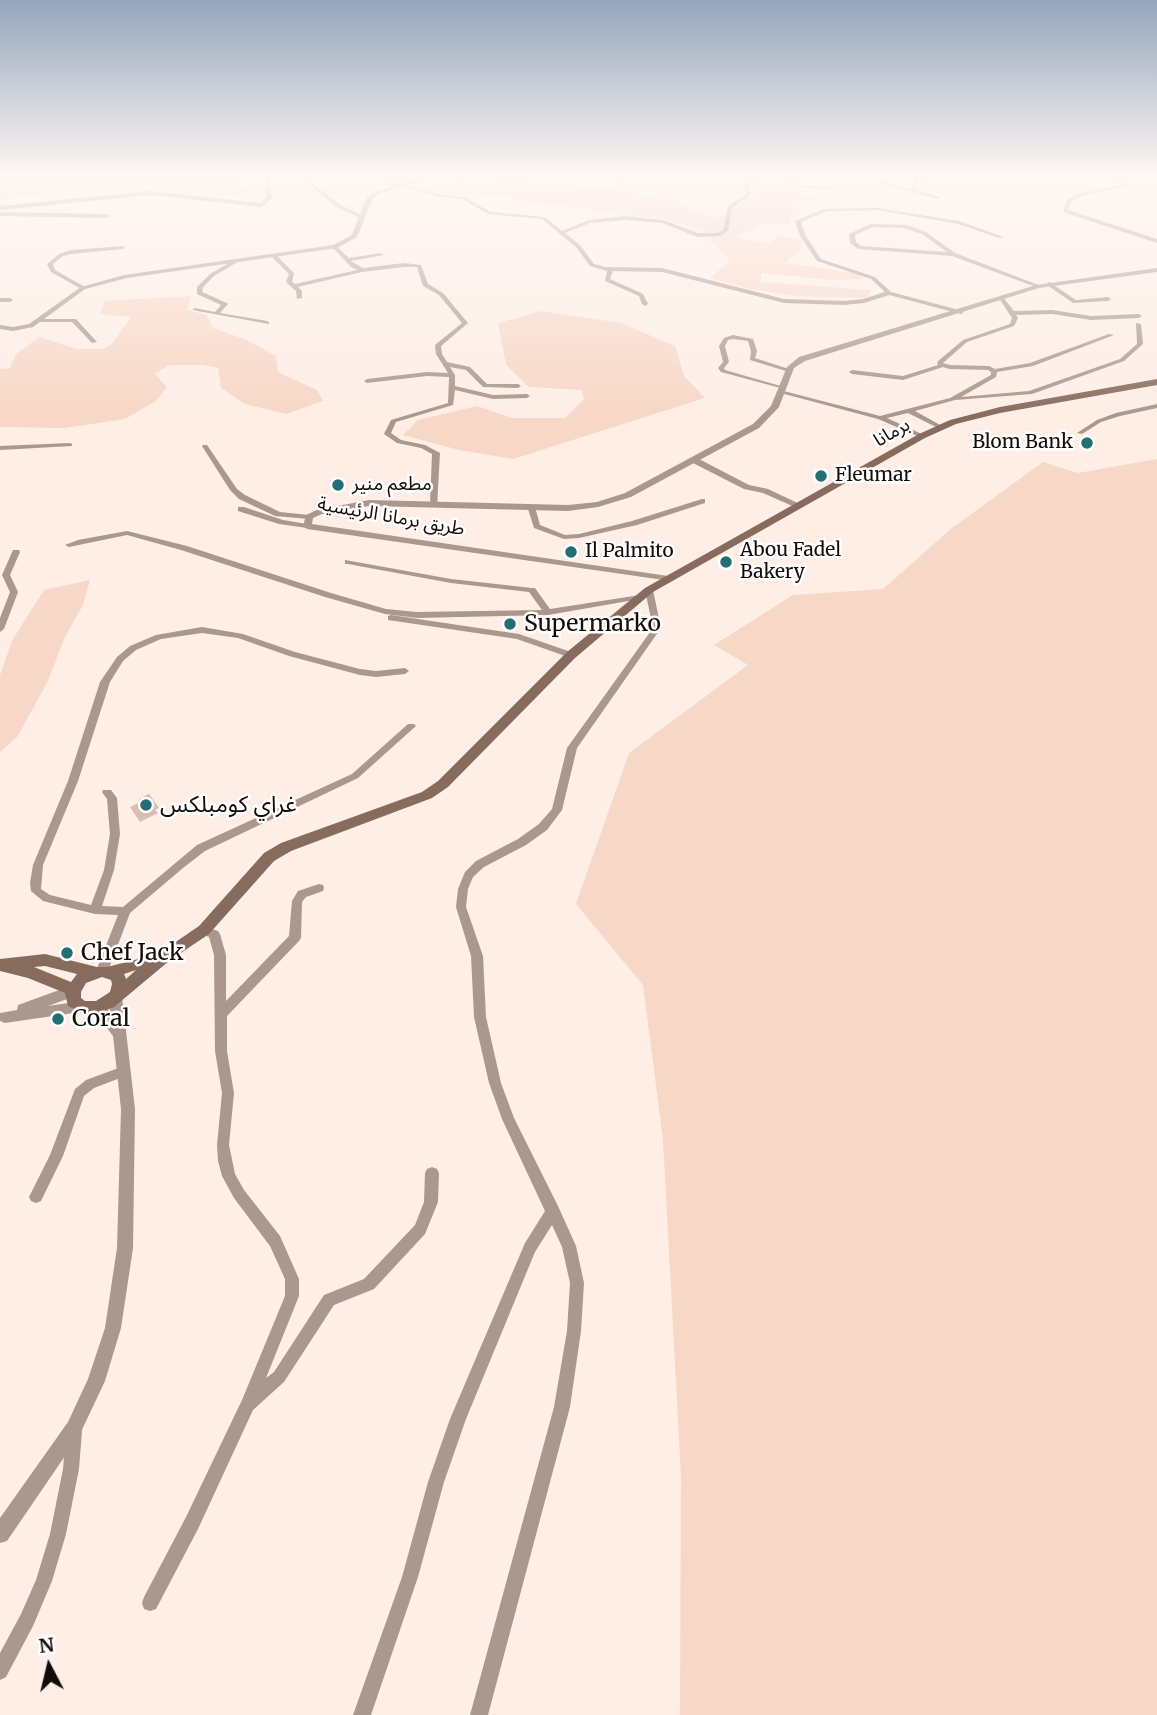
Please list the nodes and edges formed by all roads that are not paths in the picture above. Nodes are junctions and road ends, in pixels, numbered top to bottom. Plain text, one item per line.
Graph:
1 (59, 257) edge
2 (275, 257) joint
3 (344, 257) edge
4 (367, 257) edge
5 (586, 257) edge
6 (817, 257) edge
7 (961, 257) edge
8 (347, 260) junction
9 (236, 261) junction
10 (362, 270) junction
11 (610, 270) junction
12 (1157, 270) edge
13 (1049, 284) junction
14 (294, 286) junction
15 (1038, 286) junction
16 (83, 288) junction
17 (889, 293) junction
18 (299, 298) dead end
19 (1002, 298) junction
20 (1108, 299) dead end
21 (0, 300) edge
22 (10, 300) dead end
23 (1074, 302) junction
24 (645, 304) dead end
25 (195, 310) dead end
26 (961, 312) junction
27 (1013, 313) junction
28 (216, 314) junction
29 (1065, 314) junction
30 (40, 321) junction
31 (267, 323) dead end
32 (0, 327) edge
33 (1111, 335) dead end
34 (94, 342) dead end
35 (446, 364) junction
36 (940, 366) junction
37 (789, 370) junction
38 (994, 371) junction
39 (852, 372) dead end
40 (452, 375) junction
41 (367, 381) dead end
42 (1157, 382) edge
43 (518, 386) dead end
44 (451, 387) junction
45 (781, 390) junction
46 (527, 396) dead end
47 (952, 399) junction
48 (1157, 406) edge
49 (910, 411) junction
50 (880, 418) junction
51 (940, 427) junction
52 (1080, 433) dead end
53 (922, 436) junction
54 (70, 445) dead end
55 (205, 446) dead end
56 (0, 448) edge
57 (696, 461) junction
58 (702, 501) dead end
59 (434, 505) junction
60 (800, 506) junction
61 (241, 509) dead end
62 (532, 509) junction
63 (308, 521) junction
64 (69, 545) dead end
65 (16, 552) dead end
66 (348, 562) dead end
67 (668, 579) junction
68 (645, 594) junction
69 (385, 611) junction
70 (548, 612) junction
71 (0, 629) edge
72 (571, 655) junction
73 (405, 671) dead end
74 (411, 726) dead end
75 (107, 792) dead end
76 (319, 888) dead end
77 (95, 910) junction
78 (125, 911) junction
79 (204, 930) junction
80 (164, 957) junction
81 (0, 966) edge
82 (102, 972) junction
83 (73, 990) junction
84 (116, 994) junction
85 (82, 1007) junction
86 (99, 1007) junction
87 (222, 1014) junction
88 (2, 1017) edge
89 (119, 1034) junction
90 (124, 1071) junction
91 (432, 1173) dead end
92 (36, 1197) dead end
93 (553, 1210) junction
94 (248, 1405) junction
95 (74, 1428) junction
96 (0, 1534) edge
97 (150, 1603) dead end
98 (0, 1671) edge
99 (362, 1715) edge
100 (480, 1715) edge

1 - 16 street
2 - 9 street
2 - 14 street
3 - 8 street
4 - 8 street
5 - 11 street
6 - 17 street
7 - 15 street
8 - 10 street
9 - 16 street
9 - 28 street
10 - 14 street
10 - 35 street
11 - 17 street
11 - 24 street
12 - 13 street
13 - 15 street
13 - 23 street
14 - 18 street
15 - 19 street
16 - 30 street
17 - 26 street
19 - 26 street
19 - 27 street
20 - 23 street
21 - 22 street
23 - 29 street
25 - 28 street
26 - 37 street
27 - 29 street
27 - 36 street
28 - 31 street
29 - 47 street
30 - 32 street
30 - 34 street
33 - 38 street
35 - 40 street
35 - 43 street
36 - 38 street
36 - 39 street
37 - 45 street, طريق برمانا الرئيسية
37 - 45 street
38 - 47 street
40 - 41 street
40 - 44 street
42 - 51 main road, برمانا
44 - 46 street
44 - 59 street
45 - 50 street
45 - 57 street, طريق برمانا الرئيسية
47 - 49 street
48 - 52 street
49 - 50 street
49 - 51 street
50 - 53 street
51 - 53 main road, برمانا
53 - 60 main road, برمانا
54 - 56 street
55 - 63 street
57 - 60 street
57 - 62 street, طريق برمانا الرئيسية
58 - 62 street
59 - 62 street, طريق برمانا الرئيسية
59 - 63 street, طريق برمانا الرئيسية
60 - 67 main road, برمانا
61 - 63 street
63 - 67 street, طريق برمانا الرئيسية
64 - 69 street
65 - 71 street
66 - 70 street
67 - 68 main road
68 - 70 street
68 - 72 main road
68 - 93 street
69 - 70 street
69 - 72 street
72 - 79 main road
73 - 77 street
74 - 78 street
75 - 77 street
76 - 87 street
77 - 78 street
78 - 82 street
79 - 80 main road
79 - 87 street
80 - 82 main road
80 - 84 main road
81 - 82 main road
81 - 83 main road
82 - 83 main road
82 - 84 main road
83 - 85 main road
83 - 88 street
84 - 86 main road
84 - 89 street
85 - 86 main road
85 - 88 street
86 - 89 street
87 - 94 street
89 - 90 street
90 - 92 street
90 - 95 street
91 - 94 street
93 - 99 street
93 - 100 street
94 - 97 street
95 - 96 street
95 - 98 street

